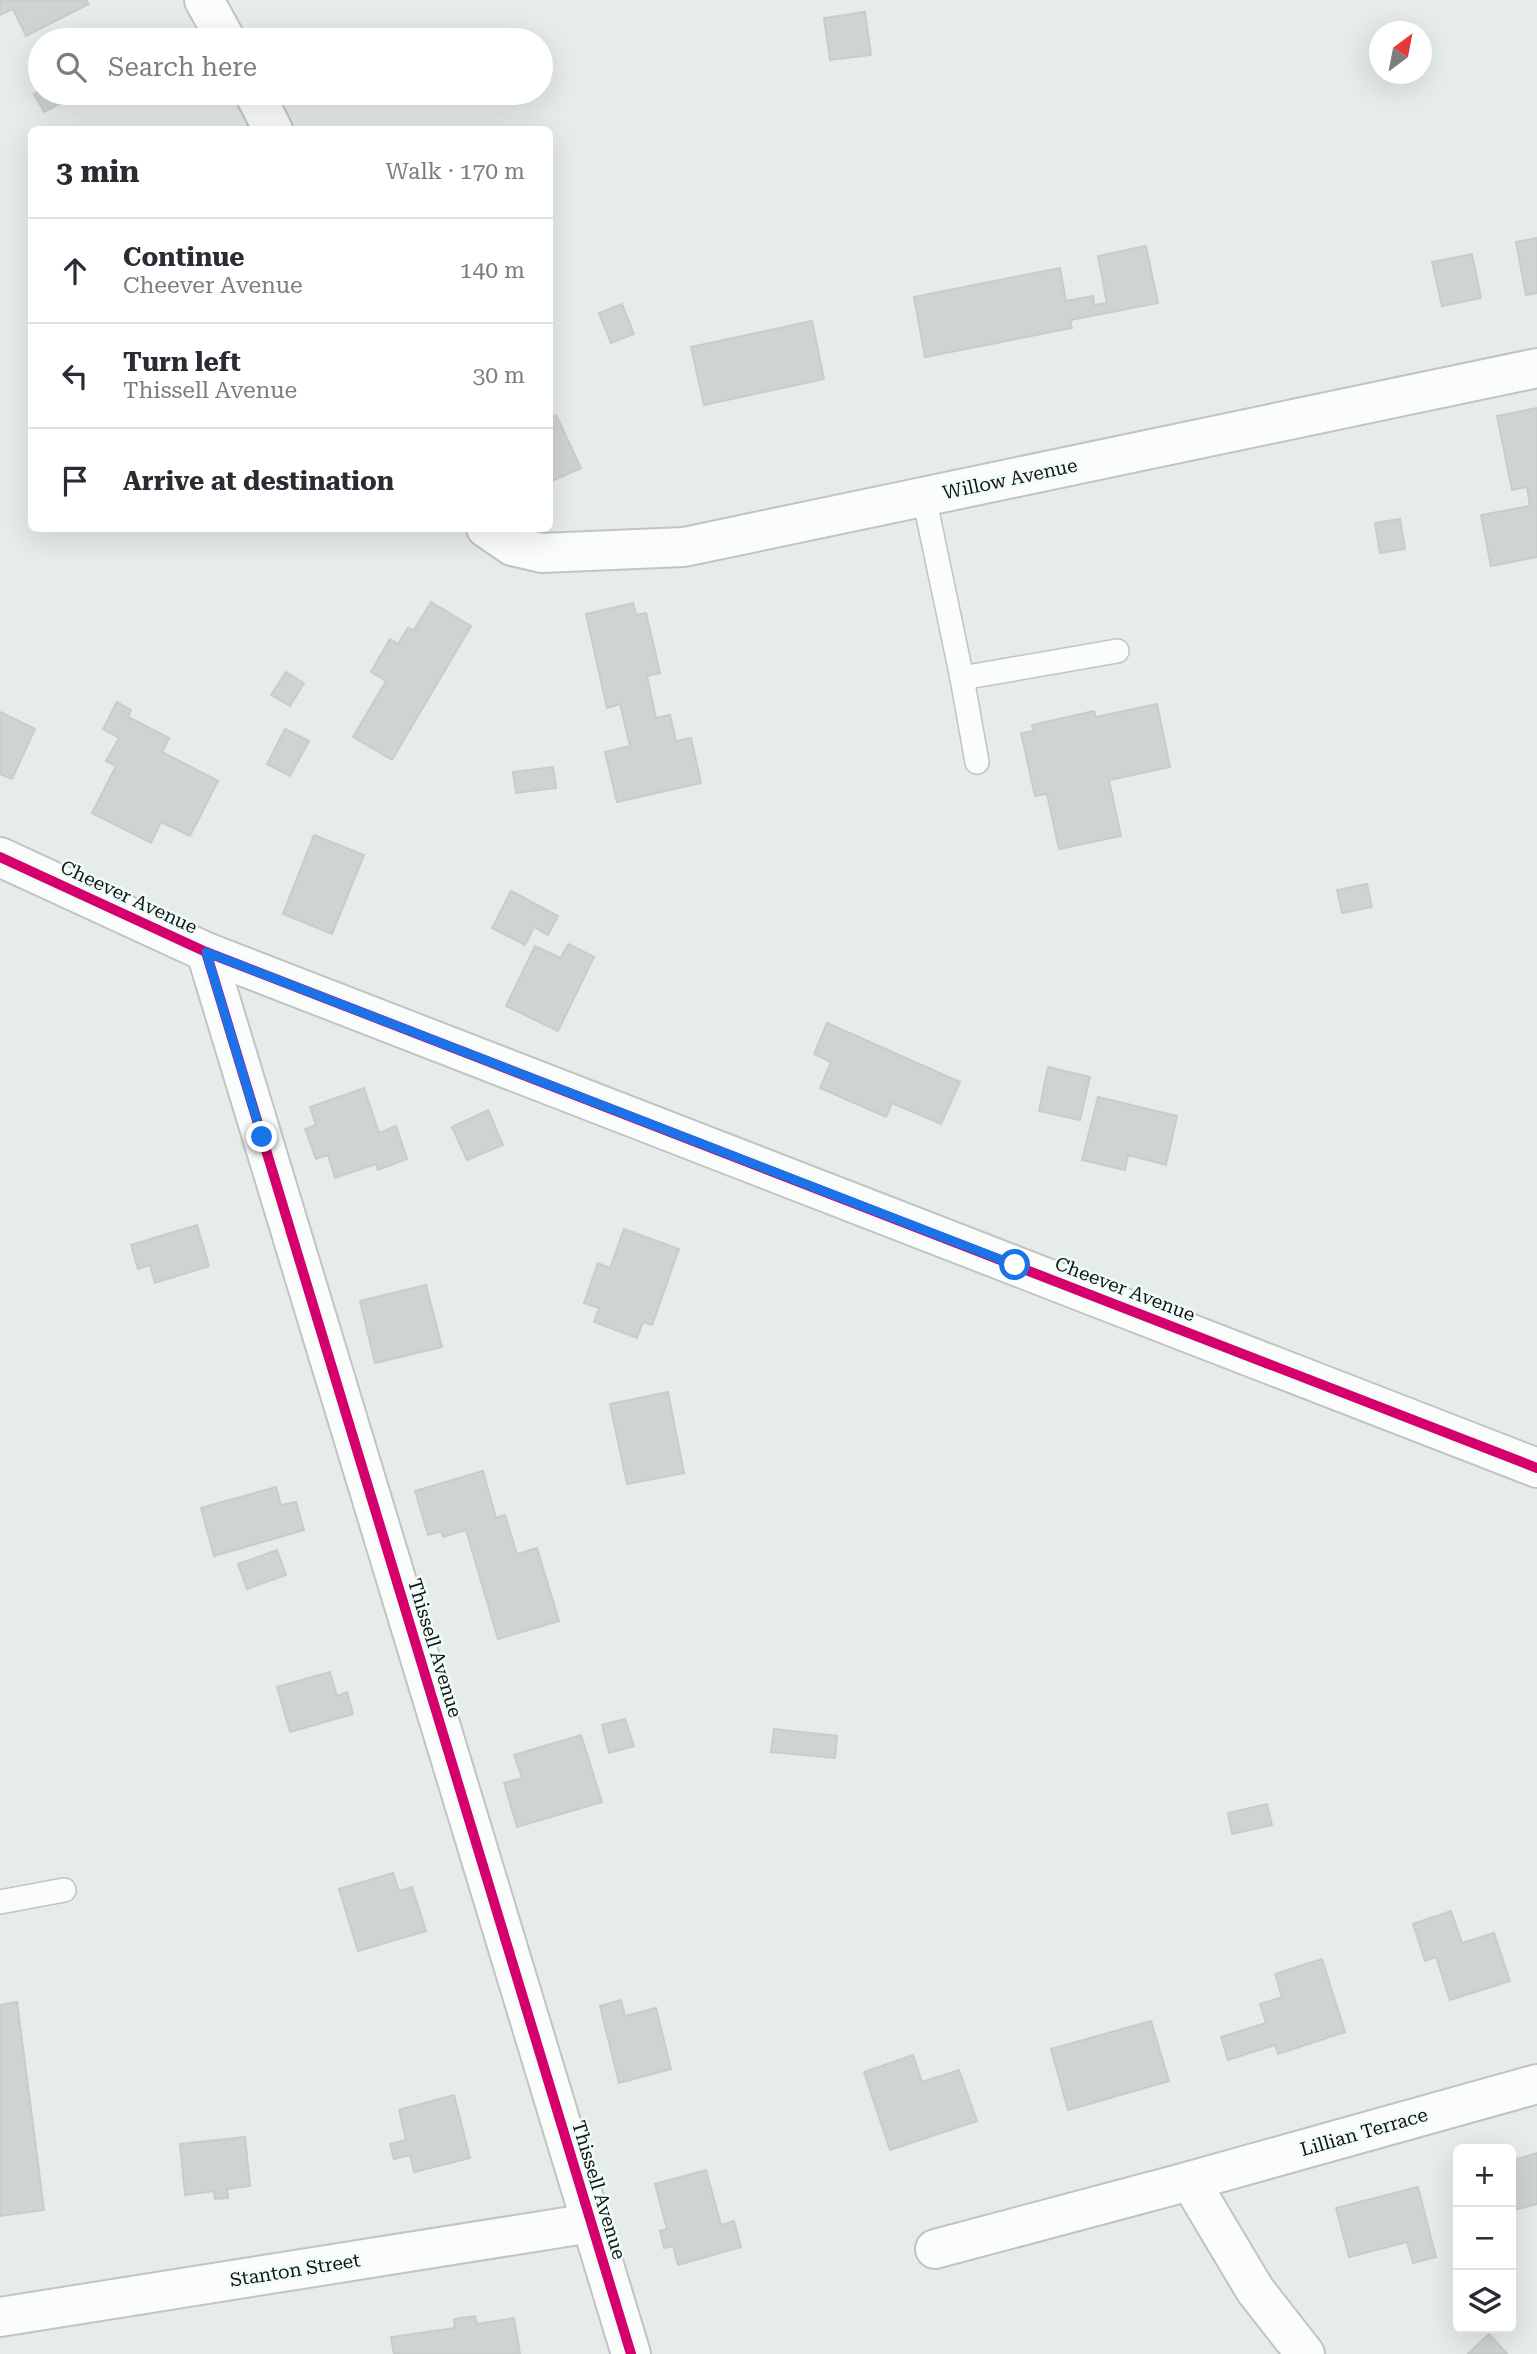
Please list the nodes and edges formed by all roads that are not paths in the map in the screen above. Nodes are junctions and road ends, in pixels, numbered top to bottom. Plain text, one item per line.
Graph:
1 (204, 0) edge
2 (219, 28) edge
3 (260, 105) edge
4 (271, 126) edge
5 (1537, 368) edge
6 (924, 497) junction
7 (491, 532) edge
8 (1117, 651) dead end
9 (962, 678) junction
10 (977, 762) dead end
11 (0, 857) edge
12 (206, 952) junction
13 (1537, 1468) edge
14 (64, 1890) dead end
15 (0, 1902) edge
16 (1537, 2084) edge
17 (1190, 2181) junction
18 (591, 2223) junction
19 (935, 2249) dead end
20 (0, 2317) edge
21 (631, 2354) edge
22 (1305, 2354) edge

1 - 2 street
3 - 4 street
5 - 6 street, Willow Avenue
6 - 7 street, Willow Avenue
6 - 9 lane
8 - 9 lane
9 - 10 lane
11 - 12 street, Cheever Avenue
12 - 13 street, Cheever Avenue
12 - 18 street, Thissell Avenue
14 - 15 lane
16 - 17 street, Lillian Terrace
17 - 19 street, Lillian Terrace
17 - 22 street
18 - 20 street, Stanton Street
18 - 21 street, Thissell Avenue

